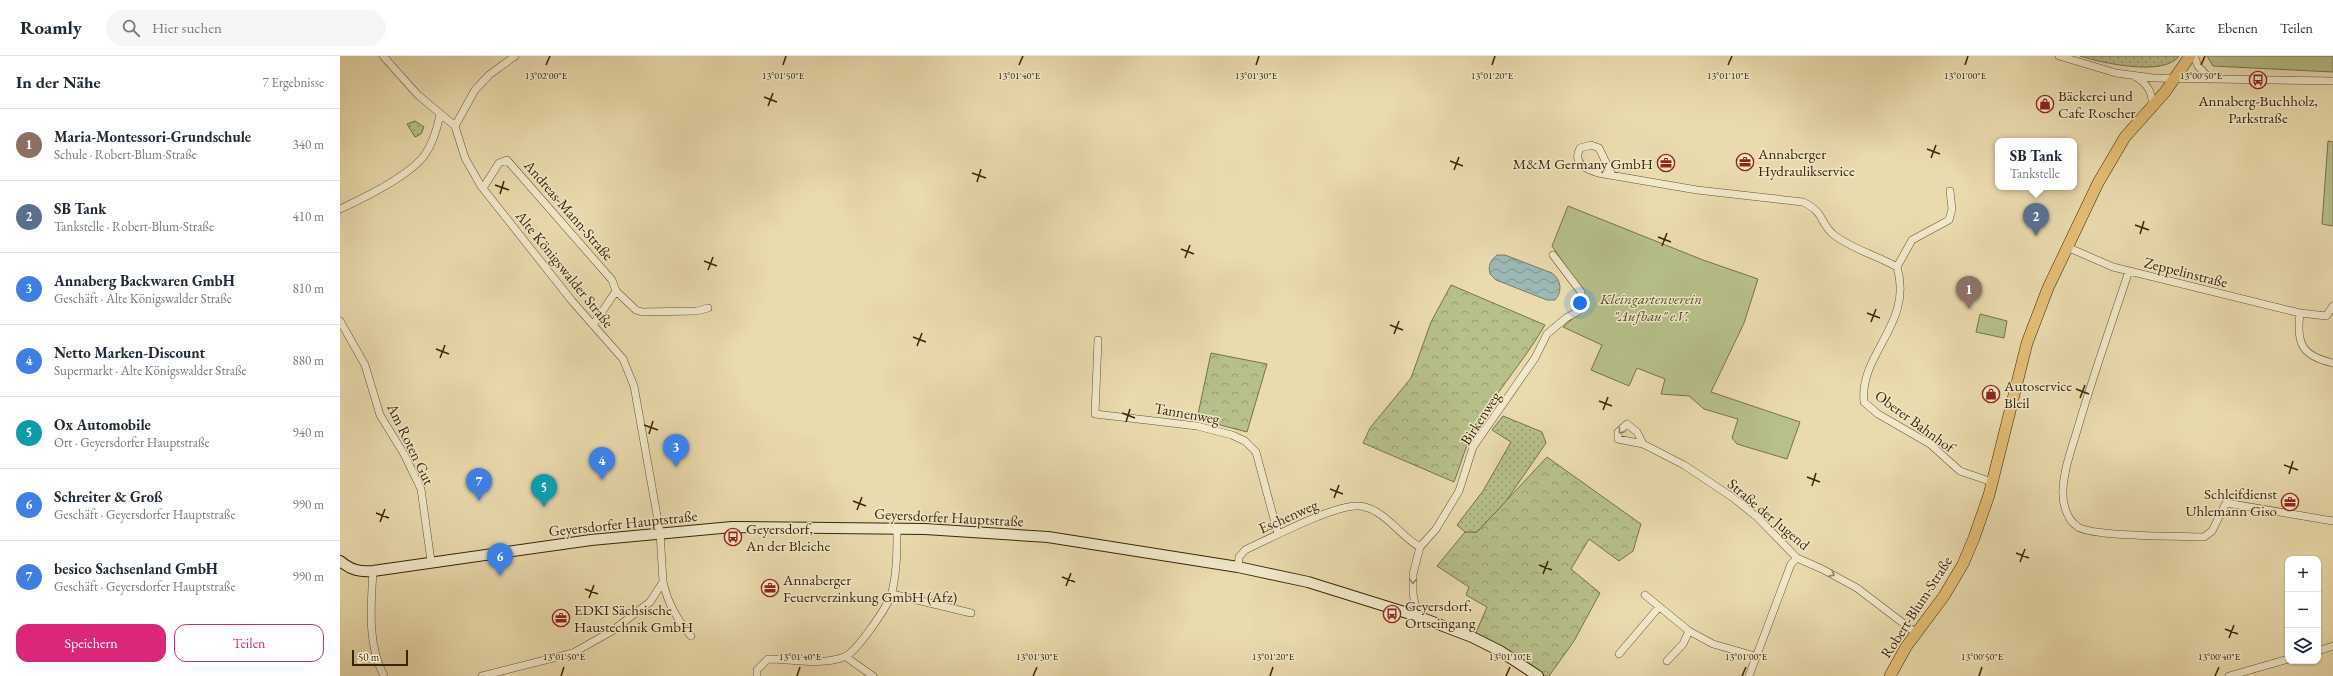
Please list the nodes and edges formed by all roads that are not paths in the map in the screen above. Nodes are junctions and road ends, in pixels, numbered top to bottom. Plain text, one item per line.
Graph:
1 (383, 56) edge
2 (515, 56) edge
3 (2059, 56) edge
4 (2190, 56) edge
5 (2194, 56) edge
6 (2132, 75) junction
7 (2176, 79) junction
8 (2210, 79) junction
9 (2333, 81) edge
10 (2152, 107) junction
11 (440, 115) junction
12 (455, 126) junction
13 (1612, 175) junction
14 (483, 188) junction
15 (1950, 191) dead end
16 (340, 209) edge
17 (2067, 248) junction
18 (1553, 256) dead end
19 (1897, 267) junction
20 (2129, 271) junction
21 (616, 291) junction
22 (2333, 306) edge
23 (708, 308) dead end
24 (2300, 313) junction
25 (340, 321) edge
26 (593, 325) junction
27 (1098, 340) dead end
28 (2333, 363) edge
29 (1643, 444) dead end
30 (1992, 482) junction
31 (2333, 521) edge
32 (897, 528) junction
33 (660, 532) junction
34 (1278, 534) junction
35 (1420, 547) junction
36 (1797, 558) junction
37 (340, 561) edge
38 (431, 561) junction
39 (1238, 567) junction
40 (373, 571) junction
41 (663, 582) junction
42 (892, 594) junction
43 (1645, 595) dead end
44 (1660, 607) junction
45 (971, 613) dead end
46 (1417, 616) junction
47 (1689, 631) junction
48 (1916, 633) junction
49 (691, 636) dead end
50 (2333, 646) edge
51 (2321, 650) edge
52 (1619, 654) dead end
53 (1755, 656) junction
54 (846, 657) junction
55 (2285, 661) edge
56 (1667, 662) dead end
57 (757, 673) edge
58 (384, 676) edge
59 (482, 676) edge
60 (873, 676) edge
61 (1538, 676) edge
62 (1749, 676) edge
63 (1890, 676) edge
64 (2229, 676) edge

1 - 11 street
2 - 12 street
3 - 6 street
4 - 7 main road, Robert-Blum-Straße
5 - 8 street
6 - 7 street
6 - 10 street
7 - 8 street
7 - 10 main road, Robert-Blum-Straße
8 - 9 street
10 - 17 main road, Robert-Blum-Straße
11 - 12 street
11 - 16 street
12 - 14 street, Alte Königswalder Straße
13 - 13 street
13 - 19 street
14 - 21 street, Andreas-Mann-Straße
14 - 26 street, Alte Königswalder Straße
15 - 19 street
17 - 20 street, Zeppelinstraße
17 - 30 main road, Robert-Blum-Straße
18 - 35 street, Birkenweg
19 - 30 street, Oberer Bahnhof
20 - 24 street, Zeppelinstraße
20 - 31 street
21 - 23 street, Andreas-Mann-Straße
21 - 26 street
22 - 24 street, Zeppelinstraße
24 - 28 street
25 - 38 street, Am Roten Gut
26 - 33 street, Alte Königswalder Straße
27 - 34 street, Tannenweg
29 - 36 street, Straße der Jugend
30 - 48 main road, Robert-Blum-Straße
32 - 33 main road, Geyersdorfer Hauptstraße
32 - 39 main road, Geyersdorfer Hauptstraße
32 - 42 street
33 - 38 main road, Geyersdorfer Hauptstraße
33 - 41 street, Alte Königswalder Straße
34 - 35 street, Eschenweg
34 - 39 street, Eschenweg
35 -> 46 street, Birkenweg
36 -> 48 street, Straße der Jugend
36 - 53 street
37 - 40 main road, Geyersdorfer Hauptstraße
38 - 40 main road, Geyersdorfer Hauptstraße
39 - 46 main road, Geyersdorfer Hauptstraße
40 - 58 street
41 - 49 street, Alte Königswalder Straße
41 - 59 street
42 - 45 street
42 - 54 street
43 - 44 street
44 - 47 street
44 - 52 street
46 - 61 main road, Geyersdorfer Hauptstraße
47 - 53 street
47 - 56 street
48 - 63 main road, Robert-Blum-Straße
50 - 51 street
53 - 62 street
54 - 57 street
54 - 60 street
55 - 64 street

